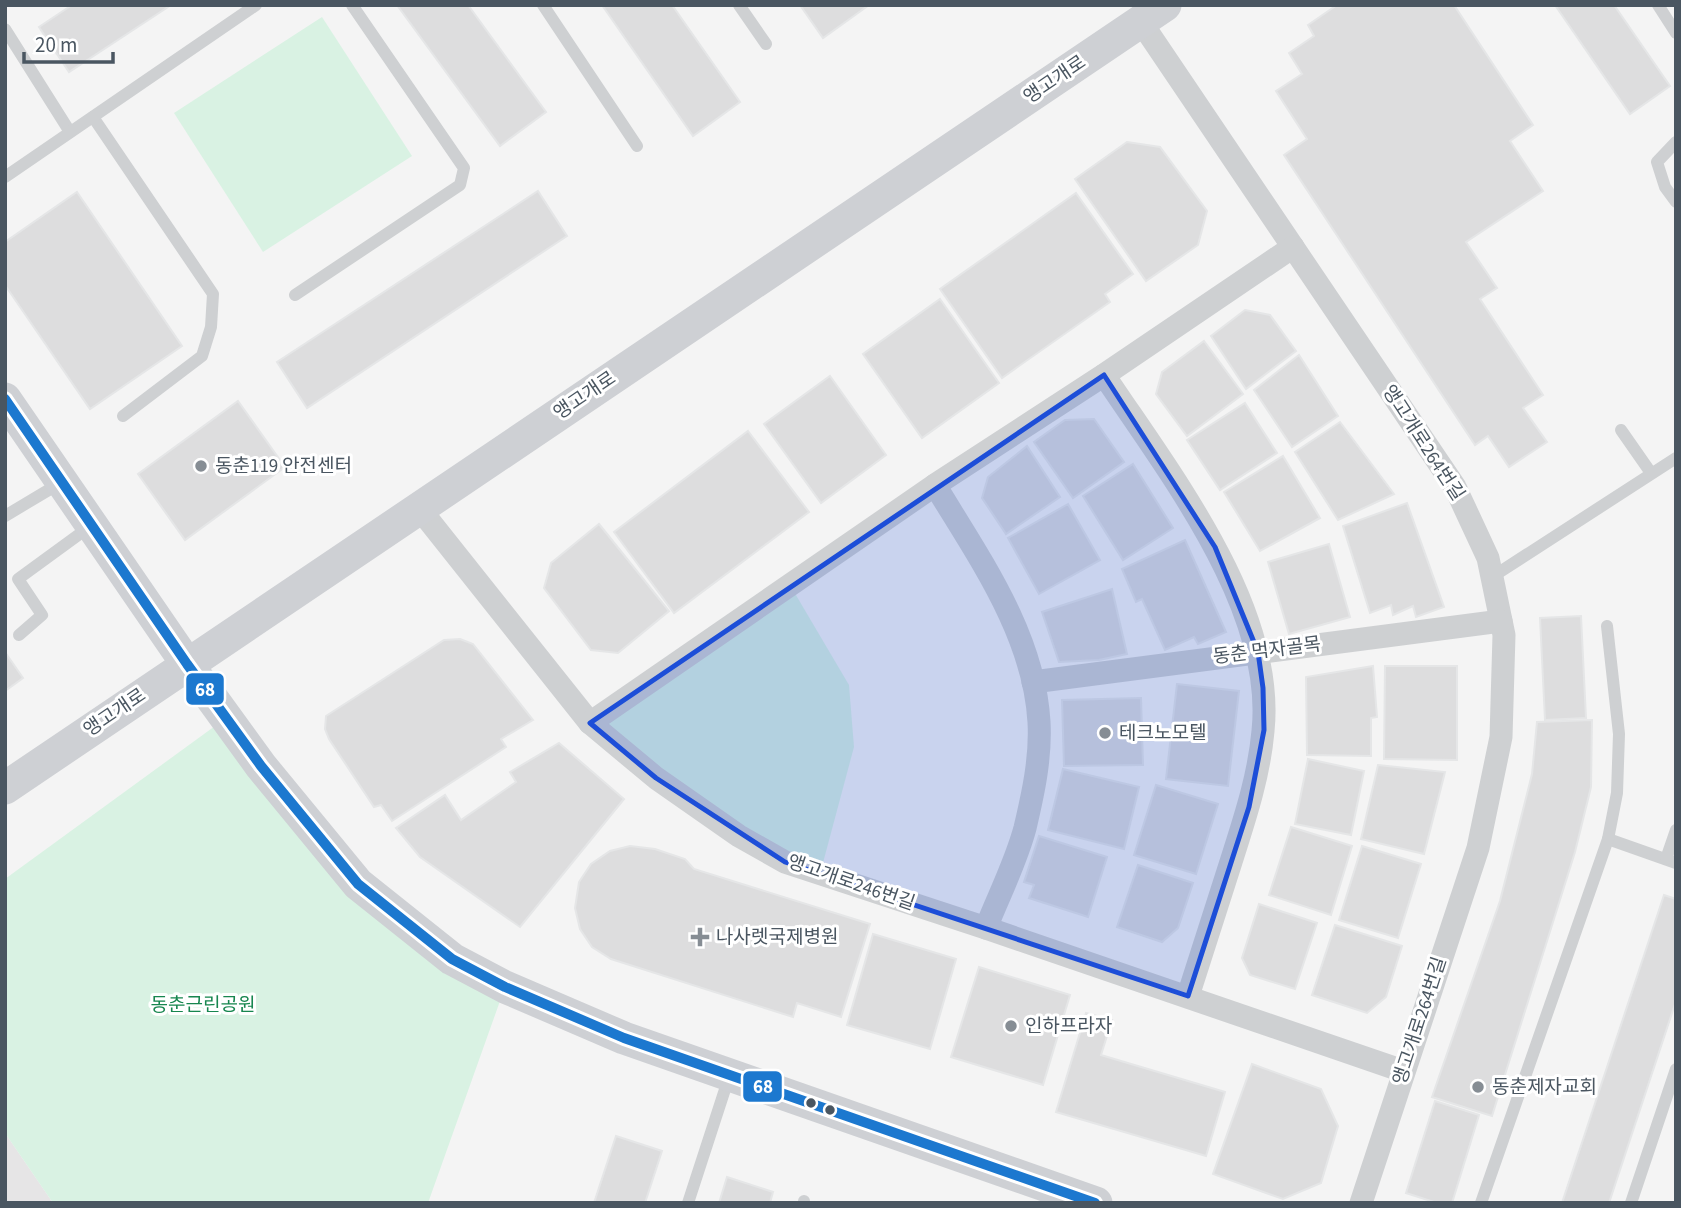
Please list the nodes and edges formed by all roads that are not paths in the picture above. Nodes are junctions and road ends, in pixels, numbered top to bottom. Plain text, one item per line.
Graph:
1 (256, 5) edge
2 (352, 5) edge
3 (543, 5) edge
4 (739, 5) edge
5 (1658, 5) edge
6 (1153, 14) edge
7 (5, 29) edge
8 (1676, 33) edge
9 (766, 44) dead end
10 (93, 117) junction
11 (70, 132) junction
12 (1676, 142) edge
13 (637, 146) dead end
14 (5, 177) edge
15 (1676, 202) edge
16 (1293, 247) junction
17 (295, 295) dead end
18 (1104, 375) junction
19 (5, 398) edge
20 (123, 416) dead end
21 (1621, 430) dead end
22 (1676, 458) edge
23 (1651, 473) junction
24 (62, 482) junction
25 (935, 485) junction
26 (419, 508) junction
27 (5, 516) edge
28 (92, 525) junction
29 (1492, 576) junction
30 (1501, 621) junction
31 (1607, 626) dead end
32 (19, 635) dead end
33 (1258, 652) junction
34 (187, 664) junction
35 (1033, 682) junction
36 (590, 723) junction
37 (5, 788) edge
38 (1676, 830) edge
39 (1608, 839) junction
40 (1671, 861) edge
41 (986, 928) junction
42 (1188, 996) junction
43 (1676, 1069) edge
44 (1403, 1071) junction
45 (729, 1076) junction
46 (688, 1203) edge
47 (1096, 1203) edge
48 (1361, 1203) edge
49 (1480, 1203) edge
50 (1632, 1203) edge

1 - 10 lane
2 - 17 lane
3 - 13 lane
4 - 9 lane
5 - 8 lane
6 - 16 street, 앵고개로264번길
6 - 26 main road, 앵고개로
7 - 11 lane
10 - 11 lane
10 - 20 lane
11 - 14 lane
12 - 15 lane
16 - 18 street
16 - 29 street, 앵고개로264번길
18 - 25 street
18 - 33 street
19 - 24 main road
21 - 23 lane
22 - 23 lane
23 - 29 lane
24 - 27 lane
24 - 28 main road
25 - 35 street
25 - 36 street
26 - 34 main road, 앵고개로
26 - 36 street, 앵고개로246번길
28 - 32 lane
28 - 34 main road
29 - 30 street, 앵고개로264번길
30 - 33 street, 동춘 먹자골목
30 - 44 street, 앵고개로264번길
31 - 39 lane
33 - 35 street, 동춘 먹자골목
33 - 42 street
34 - 37 main road, 앵고개로
34 - 45 main road
35 - 41 street
36 - 41 street, 앵고개로246번길
38 - 40 lane
39 - 40 lane
39 - 49 lane
41 - 42 street, 앵고개로246번길
42 - 44 street, 앵고개로246번길
43 - 50 lane
44 - 48 street, 앵고개로264번길
45 - 46 lane
45 - 47 main road

